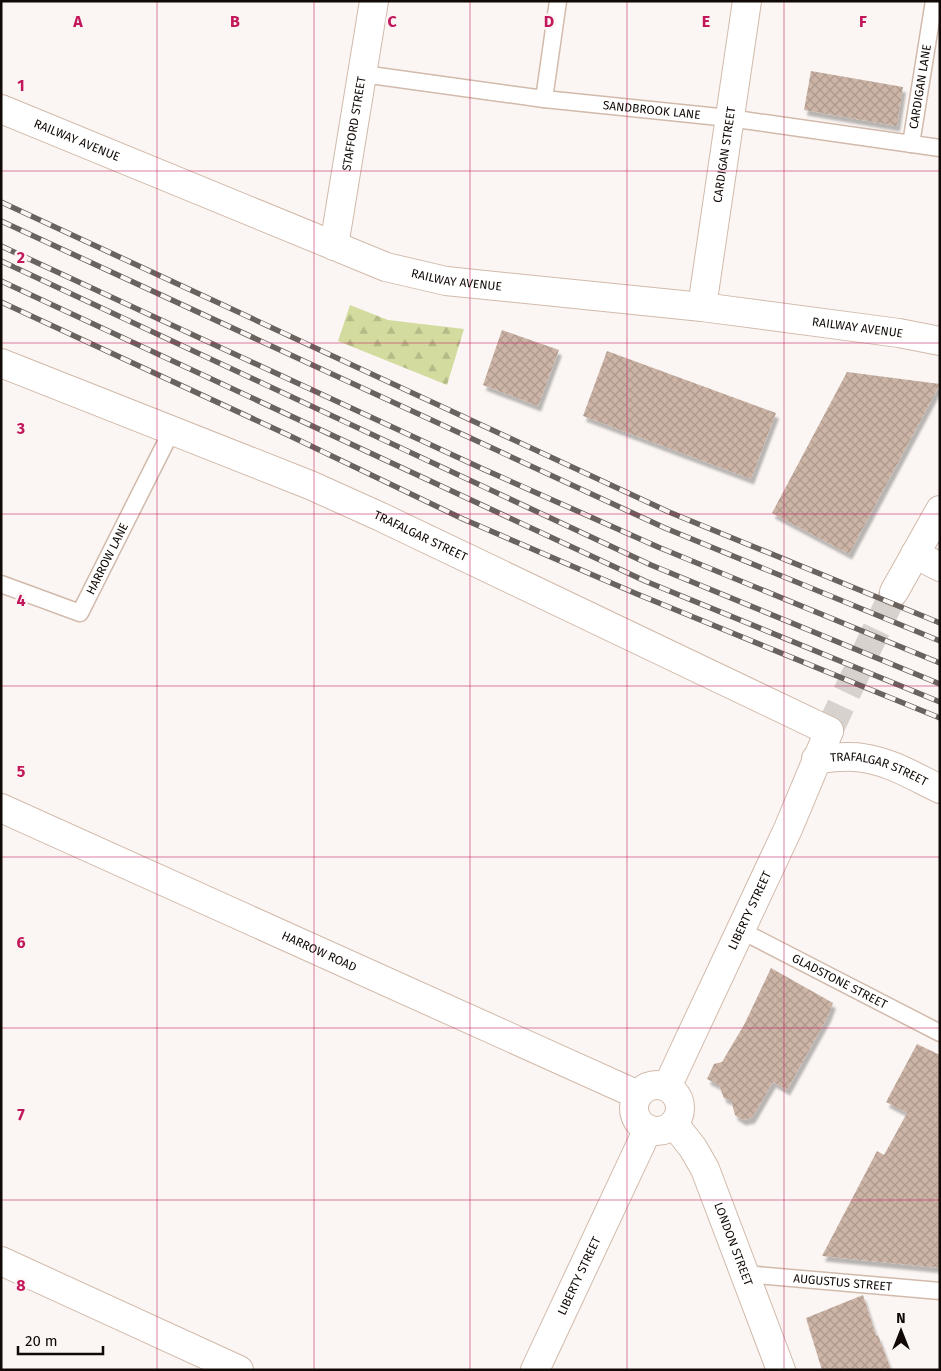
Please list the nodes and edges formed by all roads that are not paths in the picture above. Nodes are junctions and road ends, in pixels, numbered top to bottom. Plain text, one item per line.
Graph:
1 (374, 1) edge
2 (558, 1) edge
3 (747, 1) edge
4 (934, 1) edge
5 (363, 74) junction
6 (544, 99) junction
7 (1, 109) edge
8 (729, 118) junction
9 (911, 144) junction
10 (940, 148) edge
11 (334, 246) junction
12 (702, 307) junction
13 (940, 340) edge
14 (1, 363) edge
15 (172, 430) junction
16 (940, 510) edge
17 (914, 554) junction
18 (940, 568) edge
19 (1, 584) edge
20 (894, 592) tunnel mouth
21 (829, 731) joint
22 (816, 760) junction
23 (940, 789) edge
24 (1, 808) edge
25 (740, 930) junction
26 (940, 1033) edge
27 (667, 1087) junction
28 (638, 1095) junction
29 (661, 1126) junction
30 (1, 1261) edge
31 (745, 1274) junction
32 (940, 1291) edge
33 (239, 1370) edge
34 (535, 1370) edge
35 (781, 1370) edge

1 - 5 street, STAFFORD STREET
2 - 6 lane
3 - 8 street, CARDIGAN STREET
4 - 9 lane, CARDIGAN LANE
5 - 6 lane, SANDBROOK LANE
5 - 11 street, STAFFORD STREET
6 - 8 lane, SANDBROOK LANE
7 - 11 street, RAILWAY AVENUE
8 - 9 lane, SANDBROOK LANE
8 - 12 street, CARDIGAN STREET
9 - 10 lane, SANDBROOK LANE
11 - 12 street, RAILWAY AVENUE
12 - 13 street, RAILWAY AVENUE
14 - 15 street, TRAFALGAR STREET
15 - 19 lane, HARROW LANE
15 - 21 street, TRAFALGAR STREET
16 - 17 street
17 - 18 street
17 - 20 street
21 - 22 street, LIBERTY STREET
22 - 23 street, TRAFALGAR STREET
22 - 25 street, LIBERTY STREET
24 - 28 street, HARROW ROAD
25 - 26 lane, GLADSTONE STREET
25 - 27 street, LIBERTY STREET
27 - 28 street
27 - 29 street
28 - 29 street
29 - 31 street, LONDON STREET
29 - 34 street, LIBERTY STREET
30 - 33 street
31 - 32 lane, AUGUSTUS STREET
31 - 35 street, LONDON STREET

